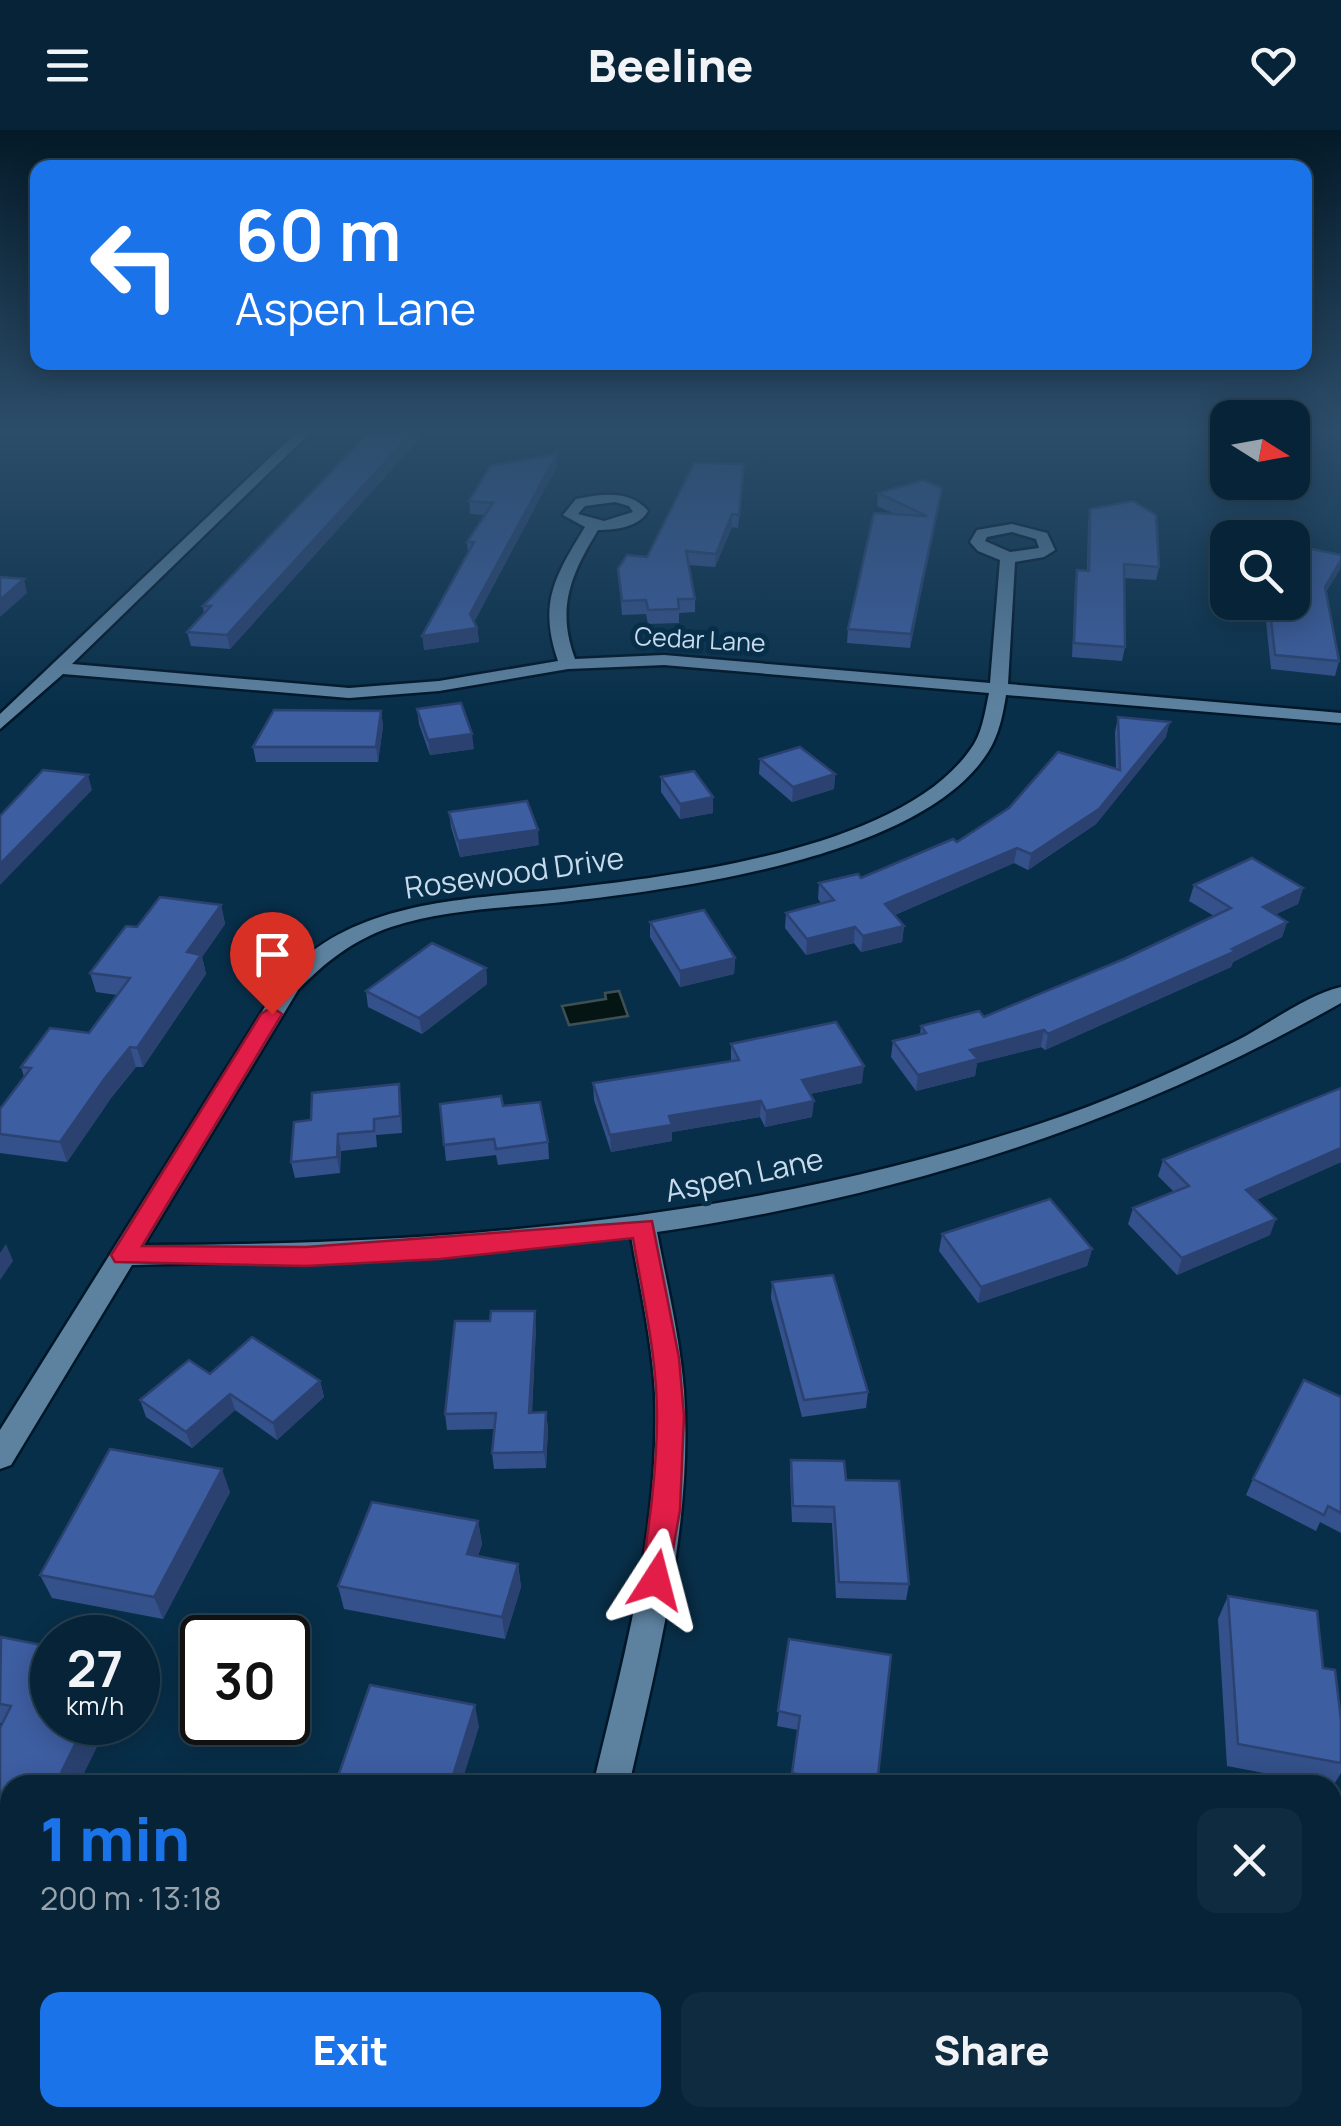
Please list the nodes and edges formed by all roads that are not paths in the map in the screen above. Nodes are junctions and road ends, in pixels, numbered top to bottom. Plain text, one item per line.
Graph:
1 (211, 522) edge
2 (594, 525) dead end
3 (1008, 556) dead end
4 (568, 664) junction
5 (58, 668) junction
6 (996, 688) junction
7 (1341, 718) edge
8 (0, 724) edge
9 (1341, 994) edge
10 (644, 1228) junction
11 (124, 1255) junction
12 (0, 1456) edge
13 (613, 1775) edge

1 - 5 street
2 - 4 street
3 - 6 street, Rosewood Drive
4 - 5 street, Cedar Lane
4 - 6 street, Cedar Lane
5 - 8 street
6 - 7 street, Cedar Lane
6 - 11 street, Rosewood Drive
9 - 10 street, Aspen Lane
10 - 11 street, Aspen Lane
10 - 13 street
11 - 12 street, Rosewood Drive

